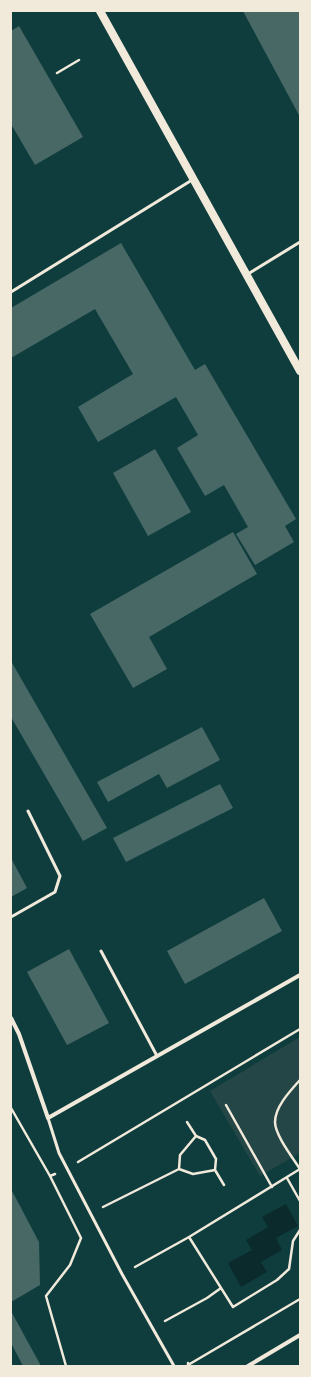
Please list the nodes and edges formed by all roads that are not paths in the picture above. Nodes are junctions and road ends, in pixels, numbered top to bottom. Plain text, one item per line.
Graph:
1 (100, 11) edge
2 (193, 179) junction
3 (300, 242) edge
4 (246, 275) junction
5 (11, 292) edge
6 (300, 371) edge
7 (28, 811) dead end
8 (11, 917) edge
9 (101, 951) dead end
10 (300, 975) edge
11 (11, 1018) edge
12 (157, 1056) junction
13 (48, 1118) junction
14 (300, 1335) edge
15 (174, 1366) edge
16 (248, 1366) edge

1 - 2 main road
2 - 4 main road
2 - 5 lane
3 - 4 lane
4 - 6 main road
7 - 8 lane
9 - 12 lane
10 - 12 street
11 - 13 street
12 - 13 street
13 - 15 lane
14 - 16 street

